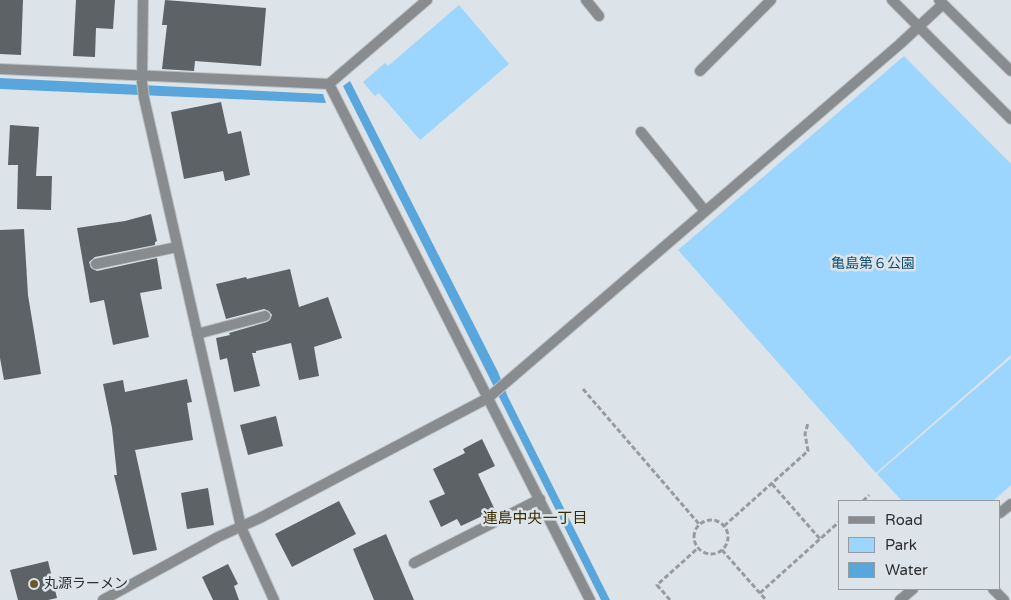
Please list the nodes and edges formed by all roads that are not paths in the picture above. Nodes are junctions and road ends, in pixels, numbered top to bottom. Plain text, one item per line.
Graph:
1 (143, 0) edge
2 (427, 0) edge
3 (586, 0) edge
4 (771, 0) edge
5 (892, 0) edge
6 (943, 1) edge
7 (599, 16) dead end
8 (918, 26) junction
9 (0, 69) edge
10 (700, 70) dead end
11 (1011, 71) edge
12 (142, 79) junction
13 (329, 84) junction
14 (1011, 119) edge
15 (641, 132) dead end
16 (705, 211) junction
17 (177, 247) junction
18 (96, 264) dead end
19 (265, 316) dead end
20 (197, 334) junction
21 (489, 397) junction
22 (540, 499) junction
23 (1011, 504) edge
24 (1001, 512) edge
25 (241, 526) junction
26 (414, 563) dead end
27 (912, 590) edge
28 (994, 590) edge
29 (103, 600) edge
30 (274, 600) edge
31 (588, 600) edge
32 (900, 600) edge
33 (1004, 600) edge

1 - 12 street
2 - 13 street
3 - 7 street
4 - 10 street
5 - 8 street
6 - 8 street
6 - 11 street
8 - 14 street
8 - 16 street
9 - 12 street
12 - 13 street
12 - 17 street
13 - 21 street
15 - 16 street
16 - 21 street
17 - 18 street
17 - 20 street
19 - 20 street
20 - 25 street
21 - 22 street
21 - 25 street
22 - 26 street
22 - 31 street
23 - 24 street
25 - 29 street
25 - 30 street
27 - 32 street
28 - 33 street

